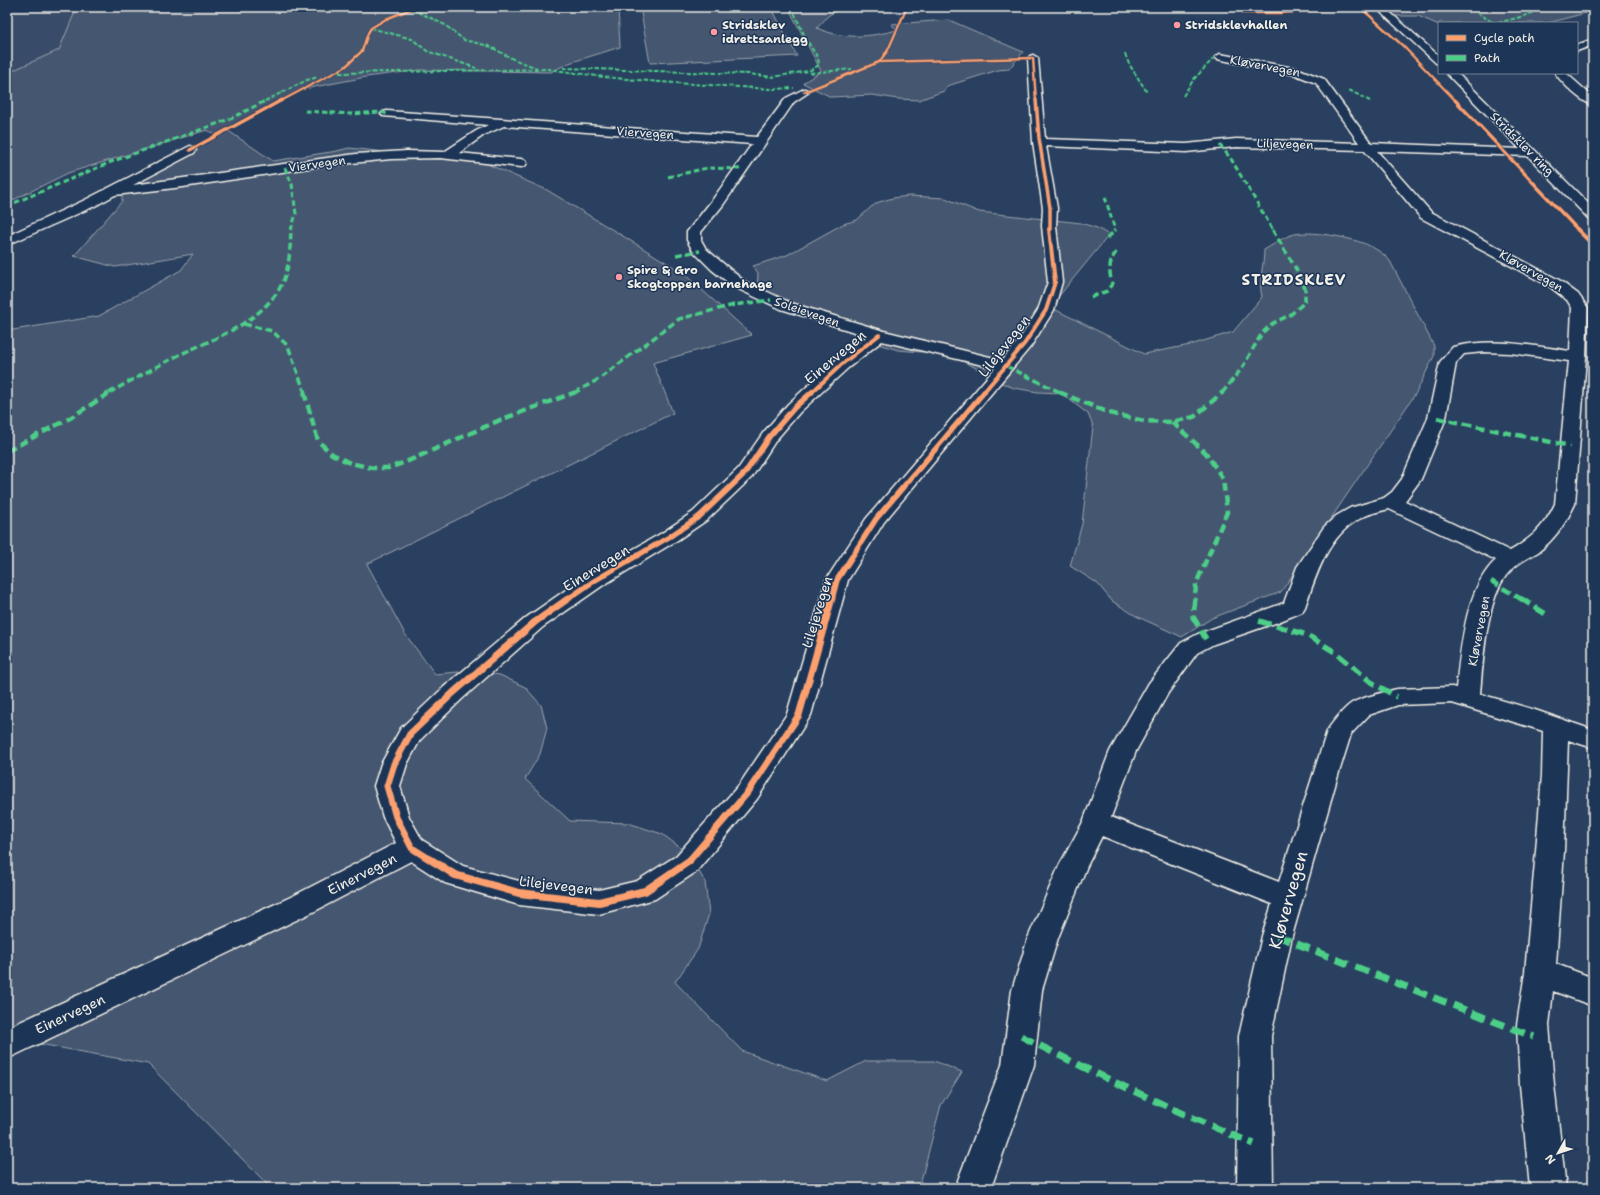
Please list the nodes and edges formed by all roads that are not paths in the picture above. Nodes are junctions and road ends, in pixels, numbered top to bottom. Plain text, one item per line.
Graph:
1 (1379, 7) edge
2 (1593, 42) edge
3 (1578, 48) edge
4 (1220, 57) dead end
5 (1033, 58) dead end
6 (1438, 60) edge
7 (1452, 74) edge
8 (1561, 74) edge
9 (804, 92) dead end
10 (1593, 102) edge
11 (387, 114) dead end
12 (501, 123) junction
13 (760, 141) junction
14 (1039, 142) junction
15 (1368, 147) junction
16 (190, 150) dead end
17 (1531, 153) junction
18 (446, 156) junction
19 (521, 163) dead end
20 (114, 191) junction
21 (1593, 215) edge
22 (7, 241) edge
23 (879, 335) junction
24 (1578, 357) junction
25 (1006, 366) junction
26 (1391, 502) junction
27 (1510, 559) junction
28 (1467, 699) junction
29 (1556, 726) junction
30 (1593, 739) edge
31 (1096, 822) junction
32 (412, 848) junction
33 (1289, 898) junction
34 (1540, 972) junction
35 (1593, 992) edge
36 (7, 1044) edge
37 (973, 1188) edge
38 (1255, 1188) edge
39 (1548, 1188) edge

1 - 6 street
2 - 3 street
4 - 15 street, Kløvervegen
5 - 14 street, Lilejevegen
7 - 17 street, Stridsklev ring
8 - 10 street
9 - 13 street, Soleievegen
11 - 12 street, Viervegen
12 - 13 street, Viervegen
12 - 18 street
13 - 23 street, Soleievegen
14 - 15 street, Liljevegen
14 - 25 street, Lilejevegen
15 - 17 street, Liljevegen
15 - 24 street, Kløvervegen
16 - 20 street, Viervegen
17 - 21 street, Stridsklev ring
18 - 19 street, Viervegen
18 - 20 street, Viervegen
20 - 22 street, Viervegen
23 - 25 street, Soleievegen
23 - 32 street, Einervegen
24 - 26 street
24 - 27 street, Kløvervegen
25 - 32 street, Lilejevegen
26 - 27 street
26 - 31 street
27 - 28 street, Kløvervegen
28 - 29 street, Kløvervegen
28 - 33 street, Kløvervegen
29 - 30 street, Kløvervegen
29 - 34 street
31 - 33 street
31 - 37 street
32 - 36 street, Einervegen
33 - 38 street, Kløvervegen
34 - 35 street
34 - 39 street

